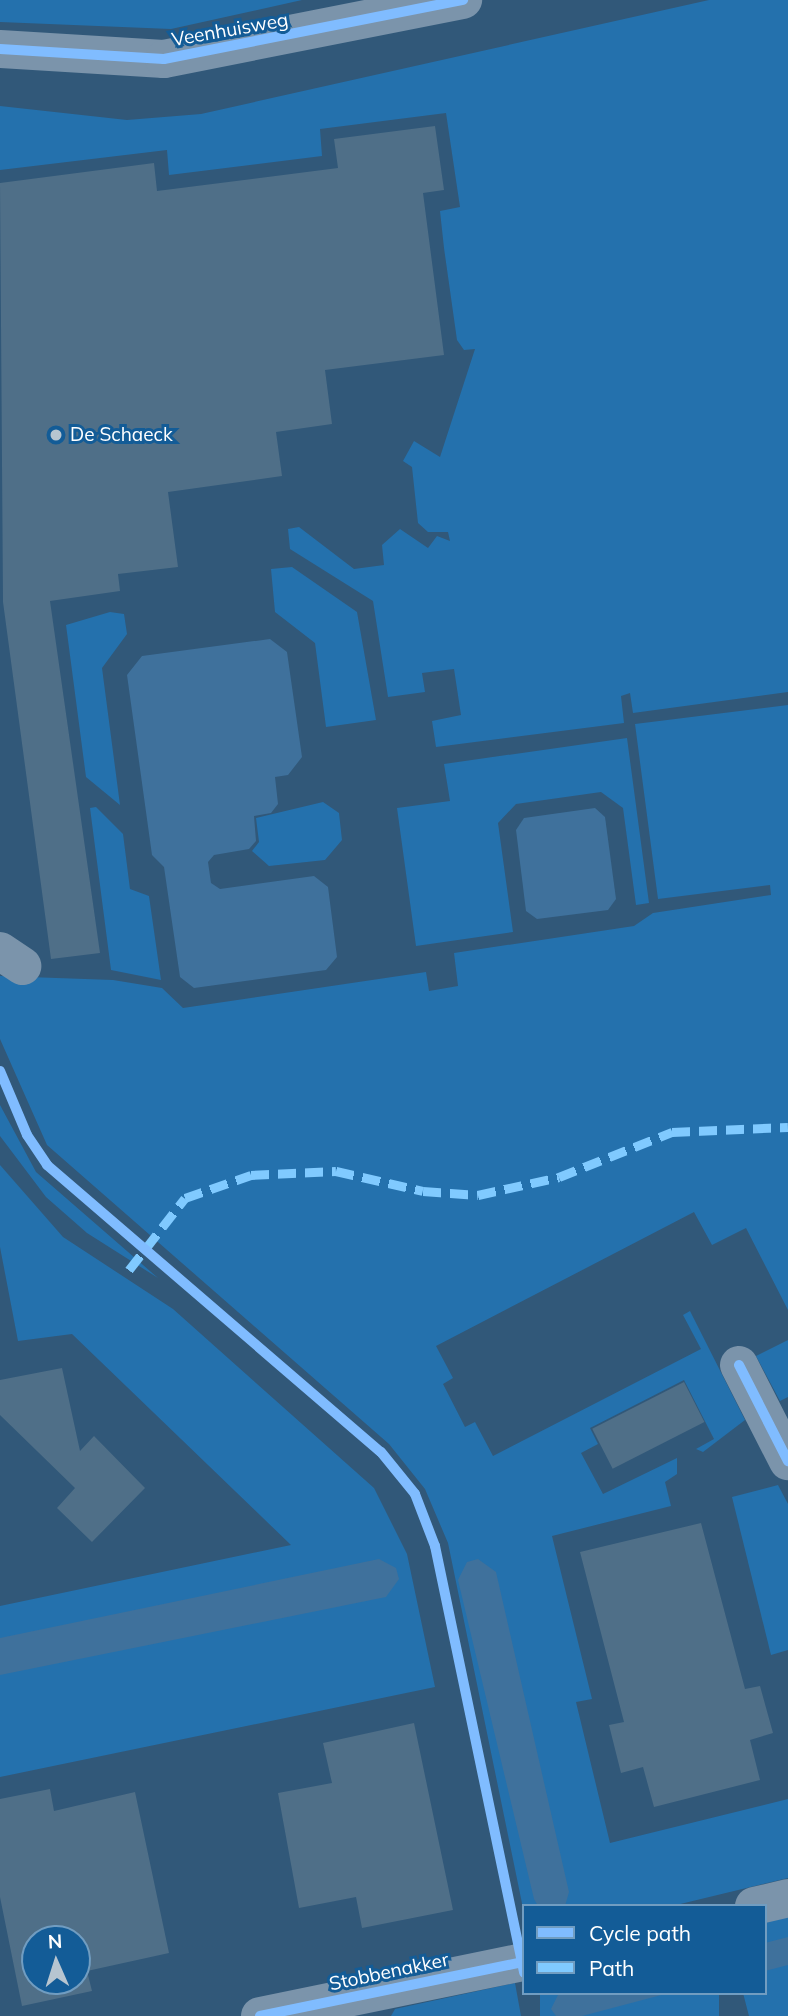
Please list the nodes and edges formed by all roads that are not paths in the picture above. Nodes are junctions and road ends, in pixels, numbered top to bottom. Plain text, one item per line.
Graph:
1 (463, 0) edge
2 (0, 49) edge
3 (739, 1365) dead end
4 (788, 1461) edge
5 (788, 1898) edge
6 (762, 1904) edge
7 (522, 1962) edge
8 (260, 2016) edge

1 - 2 street, Veenhuisweg
3 - 4 street
5 - 6 street
7 - 8 street, Stobbenakker

